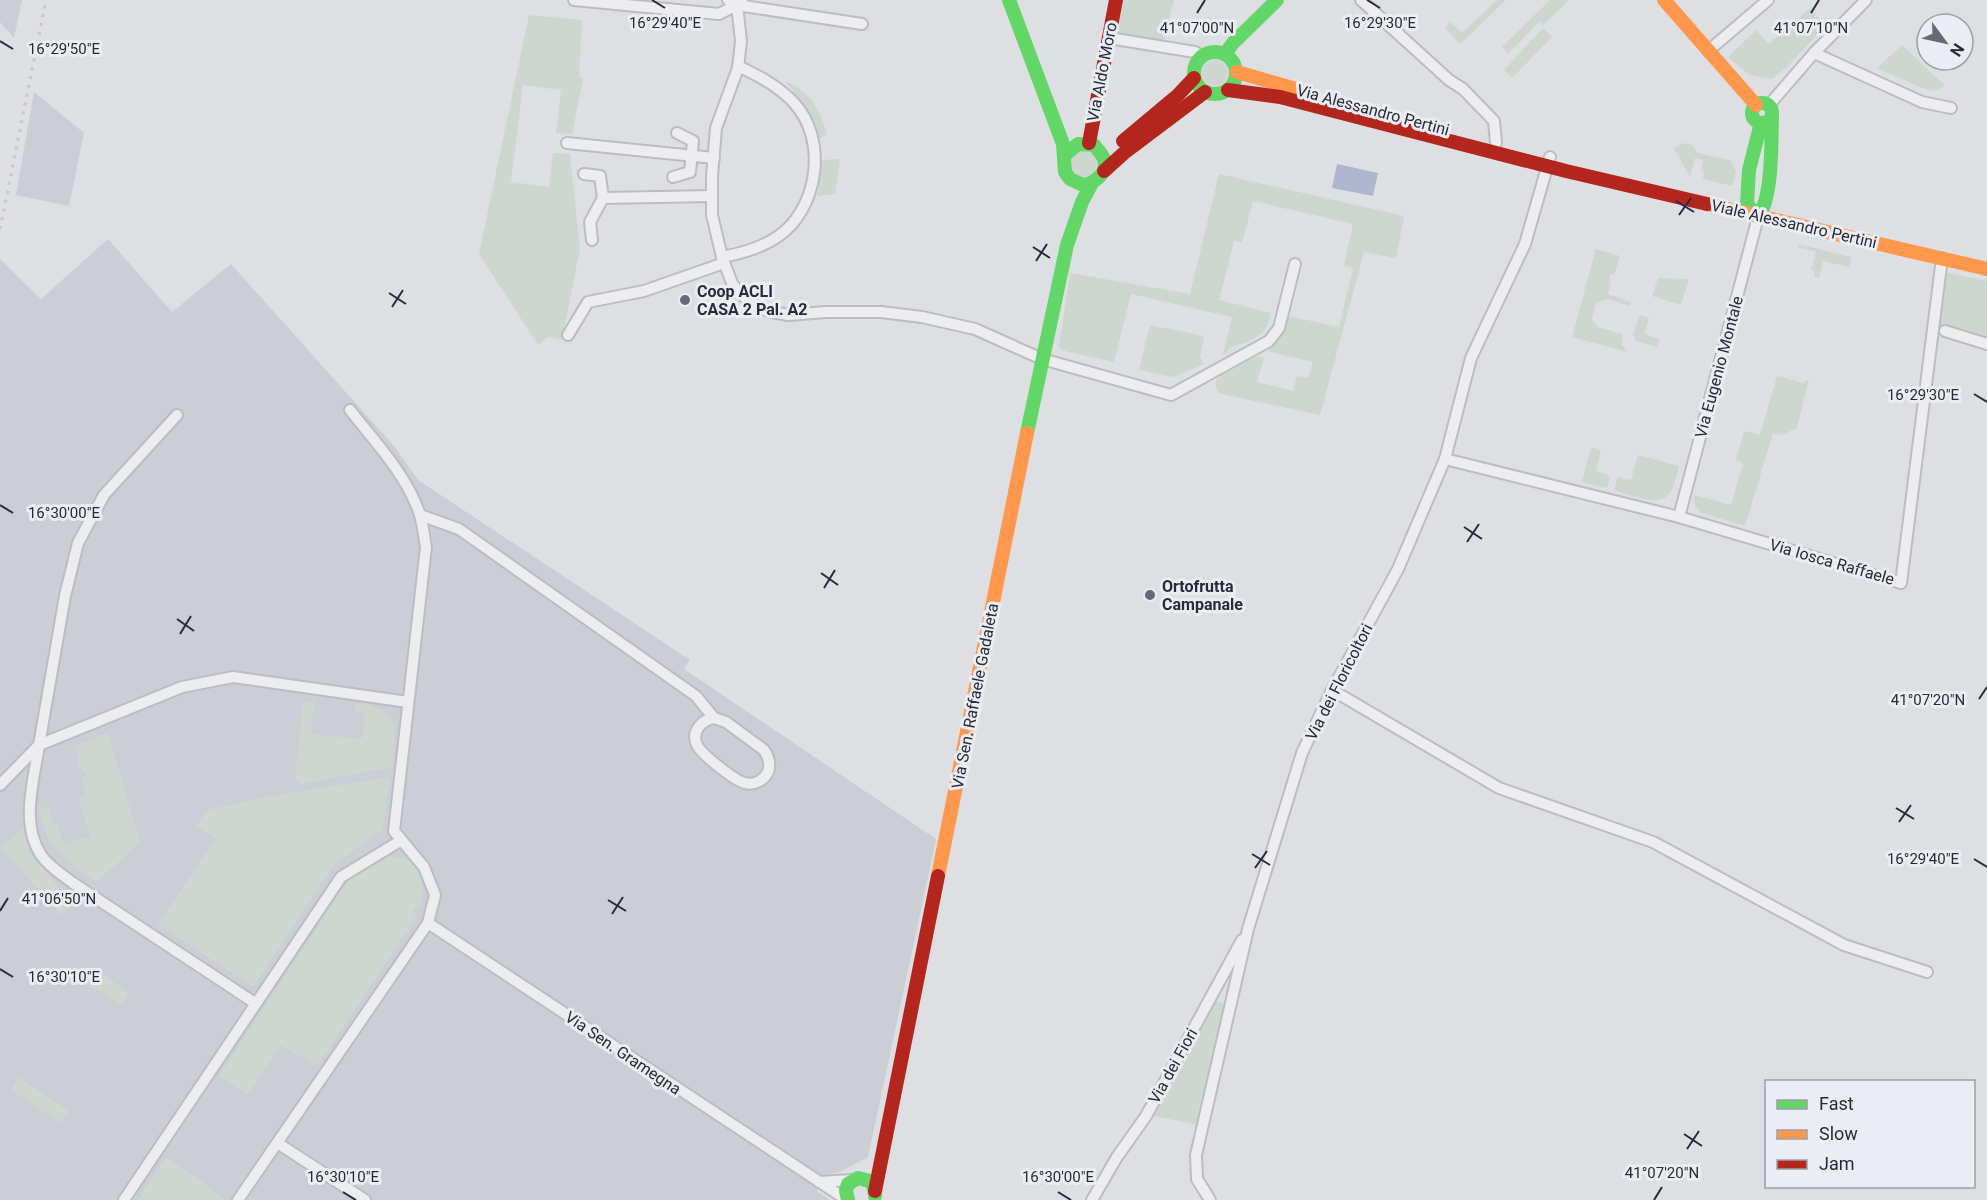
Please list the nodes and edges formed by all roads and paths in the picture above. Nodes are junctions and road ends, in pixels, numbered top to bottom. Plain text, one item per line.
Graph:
1 (574, 0) edge
2 (1010, 0) edge
3 (1116, 0) edge
4 (1277, 0) edge
5 (1361, 0) edge
6 (1664, 0) edge
7 (1768, 0) edge
8 (1866, 0) edge
9 (735, 2) edge
10 (862, 24) dead end
11 (1109, 38) junction
12 (1708, 51) junction
13 (1814, 53) junction
14 (1226, 54) junction
15 (1202, 56) junction
16 (738, 66) junction
17 (1236, 72) junction
18 (1194, 78) junction
19 (1228, 90) junction
20 (1205, 92) junction
21 (1951, 108) dead end
22 (1764, 112) junction
23 (1053, 114) junction
24 (676, 133) dead end
25 (567, 143) dead end
26 (1086, 143) junction
27 (1496, 143) junction
28 (1509, 152) junction
29 (1102, 153) junction
30 (1065, 155) junction
31 (692, 156) junction
32 (714, 158) junction
33 (1549, 162) junction
34 (1569, 167) junction
35 (1104, 171) junction
36 (584, 174) dead end
37 (673, 177) dead end
38 (1070, 179) junction
39 (1092, 183) junction
40 (712, 196) junction
41 (603, 198) junction
42 (1747, 204) junction
43 (1762, 212) junction
44 (592, 240) dead end
45 (1069, 240) junction
46 (1987, 257) edge
47 (1942, 258) junction
48 (723, 260) junction
49 (1295, 264) dead end
50 (1987, 269) edge
51 (1945, 331) dead end
52 (568, 335) dead end
53 (1987, 344) edge
54 (1042, 359) junction
55 (350, 410) dead end
56 (177, 415) dead end
57 (1446, 459) junction
58 (420, 516) junction
59 (1679, 517) junction
60 (1332, 690) junction
61 (408, 702) junction
62 (714, 718) junction
63 (39, 745) junction
64 (0, 785) edge
65 (400, 841) junction
66 (428, 923) junction
67 (1248, 928) junction
68 (1927, 972) dead end
69 (255, 1003) junction
70 (279, 1144) junction
71 (884, 1153) junction
72 (857, 1178) junction
73 (819, 1182) junction
74 (874, 1197) edge
75 (124, 1200) edge
76 (238, 1200) edge
77 (365, 1200) edge
78 (848, 1200) edge
79 (1092, 1200) edge
80 (1210, 1200) edge

1 - 9 street
2 - 23 main road
3 - 11 main road, Via Aldo Moro
4 - 14 main road
5 - 27 street
6 - 12 main road
7 - 12 street
8 - 13 street
9 - 10 street
9 - 16 street
11 - 15 street
11 - 26 main road, Via Aldo Moro
12 - 22 main road
13 - 21 street
13 - 22 street
14 - 15 main road
14 - 17 main road
15 - 18 main road
16 - 32 street
16 - 48 street
17 - 19 main road
17 - 27 main road, Via Alessandro Pertini
18 - 20 main road
18 - 29 main road
19 - 20 main road
19 - 28 main road
20 - 35 main road
22 - 42 main road
22 - 43 main road
23 - 26 main road
23 - 30 main road
24 - 31 street
25 - 31 street
26 - 29 main road
26 - 30 main road
27 - 28 main road, Via Alessandro Pertini
28 - 33 main road
29 - 35 main road
30 - 38 main road
31 - 32 street
31 - 37 street
32 - 40 street
33 - 34 main road
33 - 57 street, Via dei Floricoltori
34 - 42 main road
34 - 43 main road, Viale Alessandro Pertini
35 - 39 main road
36 - 41 street
38 - 39 main road
38 - 45 main road, Via Sen. Raffaele Gadaleta
39 - 45 main road, Via Sen. Raffaele Gadaleta
40 - 41 street
40 - 48 street
41 - 44 street
42 - 43 main road
43 - 46 main road, Viale Alessandro Pertini
43 - 47 main road, Viale Alessandro Pertini
43 - 59 street, Via Eugenio Montale
45 - 54 main road, Via Sen. Raffaele Gadaleta
47 - 50 main road, Viale Alessandro Pertini
47 - 59 street, Via Iosca Raffaele
48 - 52 street
48 - 54 street
49 - 54 street
51 - 53 street
54 - 71 main road, Via Sen. Raffaele Gadaleta
55 - 58 street
56 - 63 street
57 - 59 street, Via Iosca Raffaele
57 - 60 street, Via dei Floricoltori
58 - 61 street
58 - 62 street
60 - 67 street, Via dei Floricoltori
60 - 68 street
61 - 63 street
61 - 65 street
62 - 62 street
63 - 64 street
63 - 69 street
65 - 66 street
65 - 69 street
66 - 70 street
66 - 73 street, Via Sen. Gramegna
67 - 79 street, Via dei Fiori
67 - 80 street, Via dei Floricoltori
69 - 75 street
70 - 76 street
70 - 77 street
71 - 72 main road
71 - 74 main road, Via Sen. Raffaele Gadaleta
72 - 73 street
72 - 74 main road, Via Sen. Raffaele Gadaleta
72 - 78 main road
73 - 78 street, Via Sen. Gramegna

